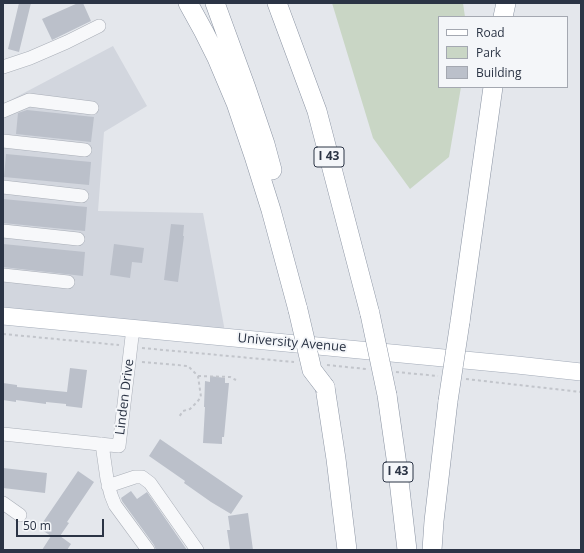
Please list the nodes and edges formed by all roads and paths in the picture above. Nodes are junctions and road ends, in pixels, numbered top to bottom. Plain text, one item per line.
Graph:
1 (188, 3) edge
2 (215, 3) edge
3 (277, 3) edge
4 (506, 3) edge
5 (504, 16) edge
6 (99, 26) dead end
7 (3, 67) edge
8 (493, 88) edge
9 (92, 108) dead end
10 (3, 111) edge
11 (3, 141) edge
12 (86, 150) dead end
13 (3, 187) edge
14 (82, 196) dead end
15 (3, 231) edge
16 (78, 239) dead end
17 (3, 275) edge
18 (68, 282) dead end
19 (304, 311) junction
20 (3, 316) edge
21 (132, 328) junction
22 (3, 334) edge
23 (130, 347) junction
24 (129, 361) junction
25 (297, 362) dead end
26 (321, 364) dead end
27 (369, 369) dead end
28 (393, 372) dead end
29 (581, 372) edge
30 (198, 376) junction
31 (440, 376) dead end
32 (464, 379) dead end
33 (236, 380) dead end
34 (581, 392) edge
35 (179, 417) dead end
36 (3, 434) edge
37 (102, 444) junction
38 (108, 486) junction
39 (3, 503) edge
40 (20, 515) dead end
41 (148, 550) edge
42 (197, 550) edge
43 (347, 550) edge
44 (407, 550) edge
45 (432, 550) edge

1 - 19 highway
2 - 19 highway
3 - 44 highway, I 43, bridge
4 - 5 highway
6 - 7 street
8 - 45 highway, bridge
9 - 10 street
11 - 12 street
13 - 14 street
15 - 16 street
17 - 18 street
19 - 43 highway
20 - 21 main road, University Avenue
21 - 23 street, Linden Drive
21 - 29 main road, University Avenue
22 - 23 path
23 - 24 street, Linden Drive
23 - 25 path
24 - 30 path
24 - 37 street, Linden Drive
26 - 27 path
28 - 31 path
30 - 33 path
30 - 35 path
32 - 34 path
36 - 37 street, Linden Drive
37 - 38 street
38 - 41 street
38 - 42 street
39 - 40 street

